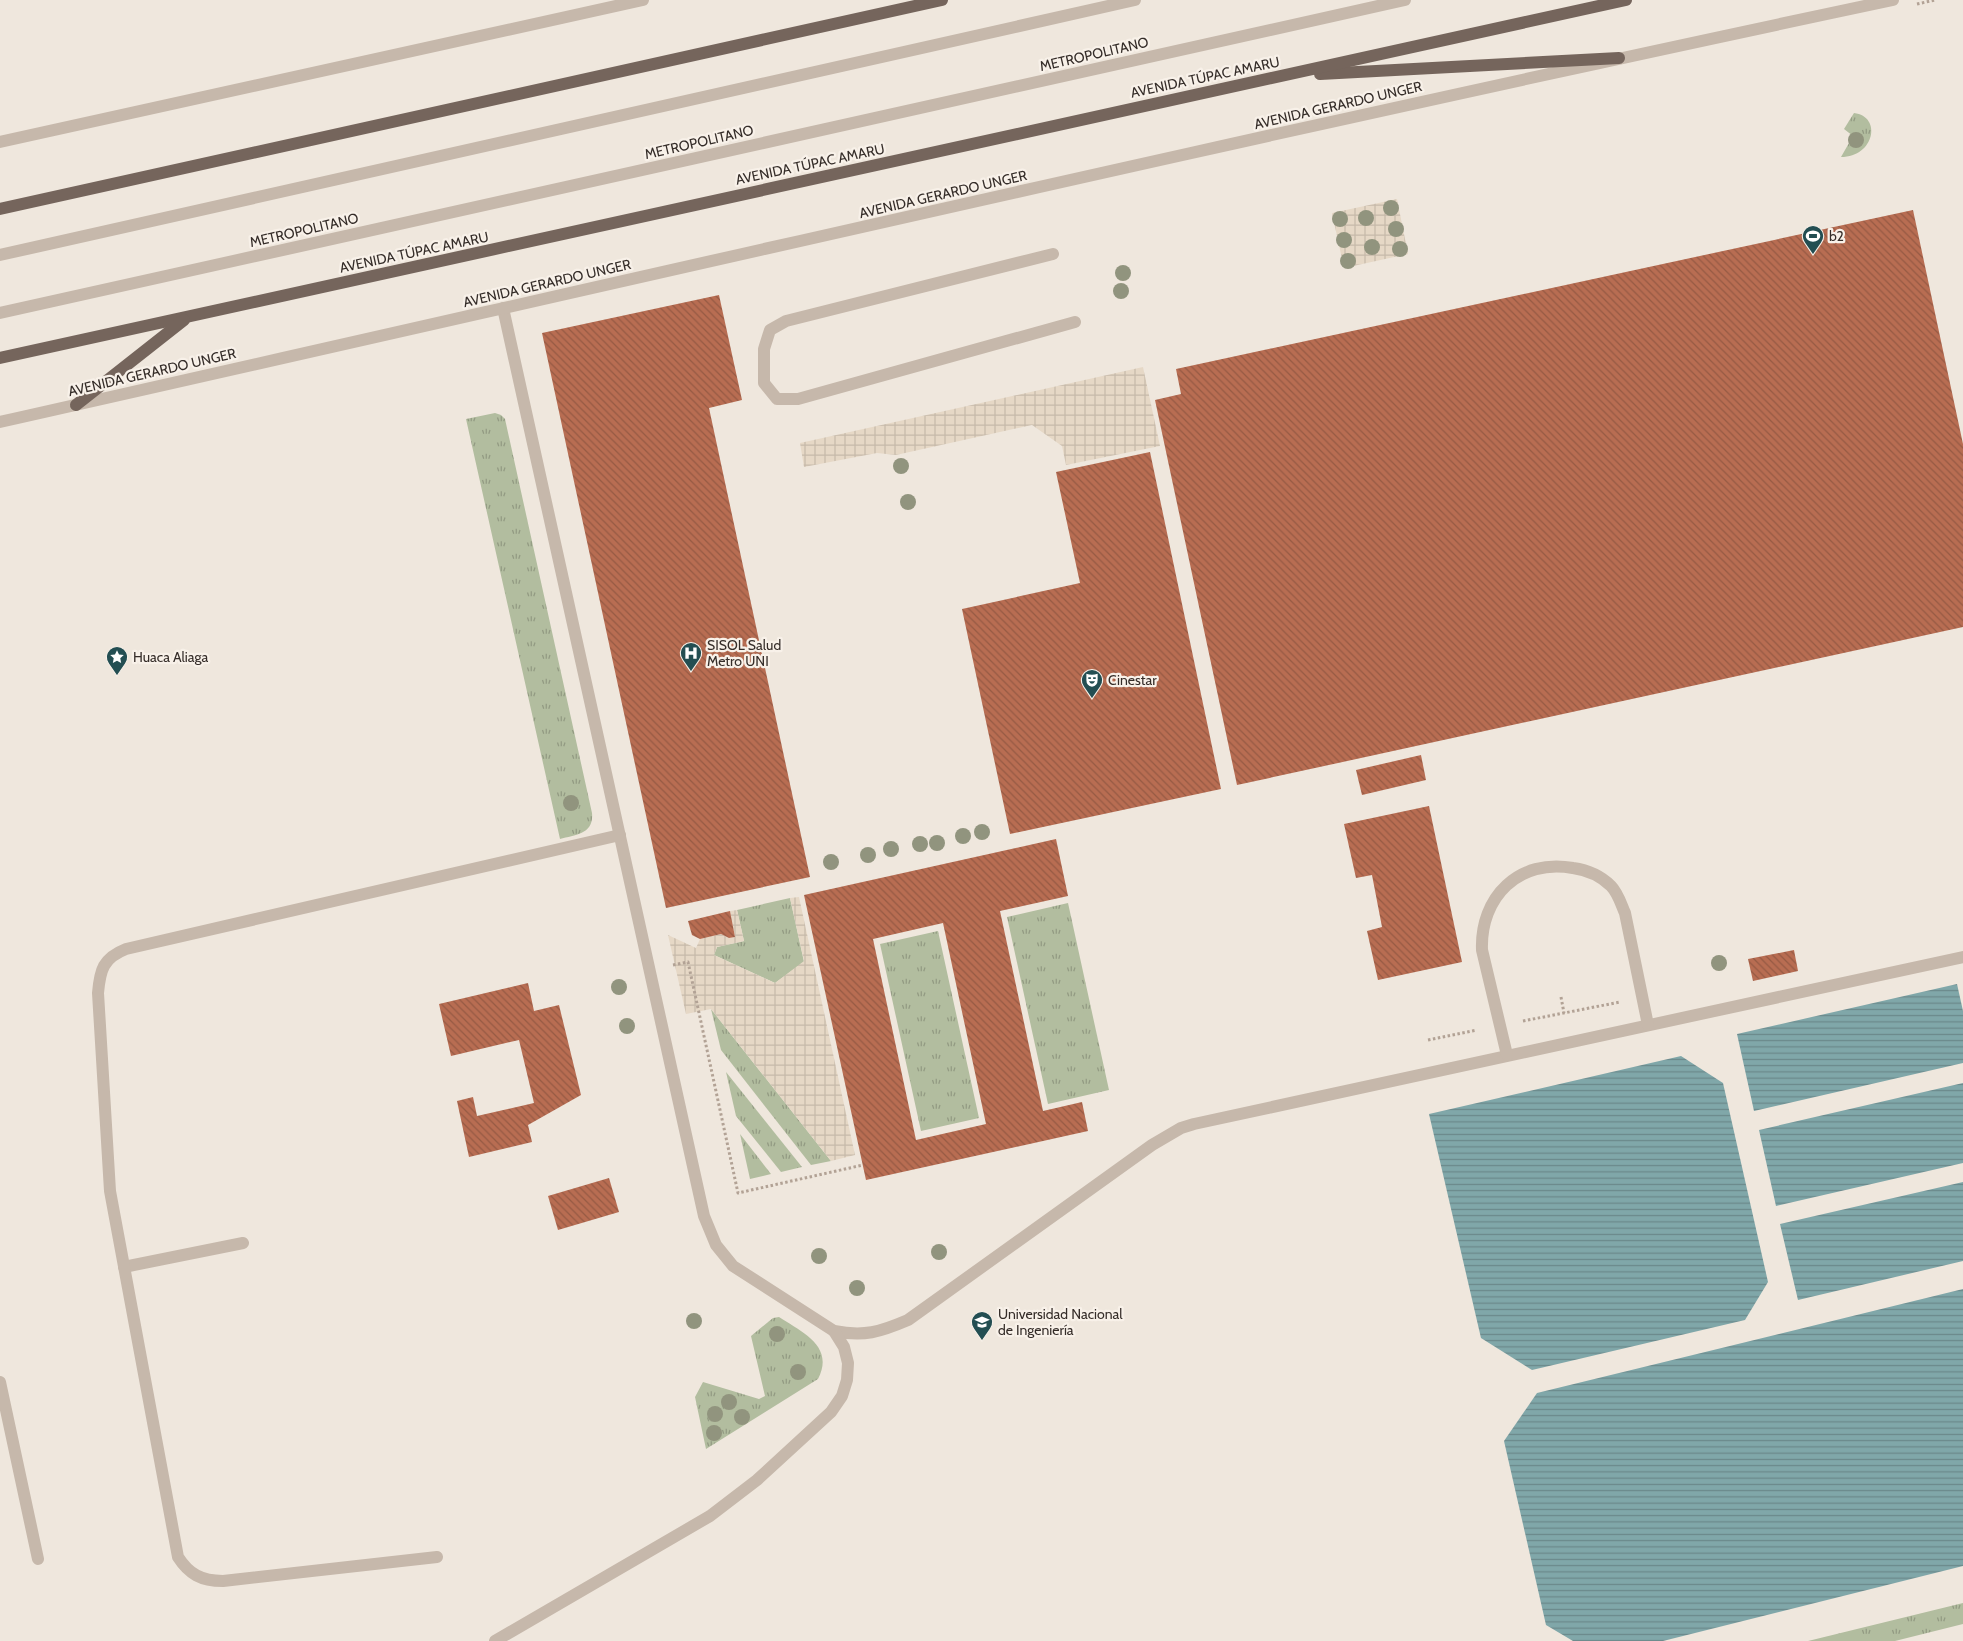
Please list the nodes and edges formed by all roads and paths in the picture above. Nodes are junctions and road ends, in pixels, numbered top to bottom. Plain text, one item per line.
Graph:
1 (643, 0) edge
2 (942, 0) edge
3 (1135, 0) edge
4 (1405, 0) edge
5 (1626, 0) edge
6 (1893, 0) edge
7 (1619, 58) junction
8 (1282, 76) junction
9 (0, 142) edge
10 (0, 209) edge
11 (1053, 254) dead end
12 (0, 256) edge
13 (503, 308) junction
14 (0, 313) edge
15 (188, 317) junction
16 (1075, 322) dead end
17 (0, 358) edge
18 (76, 405) junction
19 (0, 422) edge
20 (620, 835) junction
21 (1963, 957) edge
22 (688, 962) dead end
23 (1561, 997) dead end
24 (1642, 998) junction
25 (1564, 1013) junction
26 (1648, 1025) junction
27 (1500, 1026) junction
28 (1428, 1040) dead end
29 (1507, 1055) junction
30 (863, 1164) dead end
31 (243, 1243) dead end
32 (124, 1267) junction
33 (834, 1331) junction
34 (0, 1382) edge
35 (438, 1557) dead end
36 (38, 1559) dead end
37 (495, 1641) edge

1 - 9 street
2 - 10 main road
3 - 12 street
4 - 14 street, METROPOLITANO
5 - 8 main road, AVENIDA TÚPAC AMARU
6 - 7 street, AVENIDA GERARDO UNGER
7 - 8 main road
7 - 13 street, AVENIDA GERARDO UNGER
8 - 15 main road, AVENIDA TÚPAC AMARU
11 - 16 street
13 - 18 street, AVENIDA GERARDO UNGER
13 - 20 street
15 - 17 main road, AVENIDA TÚPAC AMARU
15 - 18 main road
18 - 19 street, AVENIDA GERARDO UNGER
20 - 32 street
20 - 33 street
21 - 26 street
22 - 30 path
23 - 25 path
24 - 25 path
24 - 26 street
24 - 27 street
25 - 27 path
26 - 29 street
27 - 28 path
27 - 29 street
29 - 33 street
31 - 32 street
32 - 35 street
33 - 37 street
34 - 36 street

